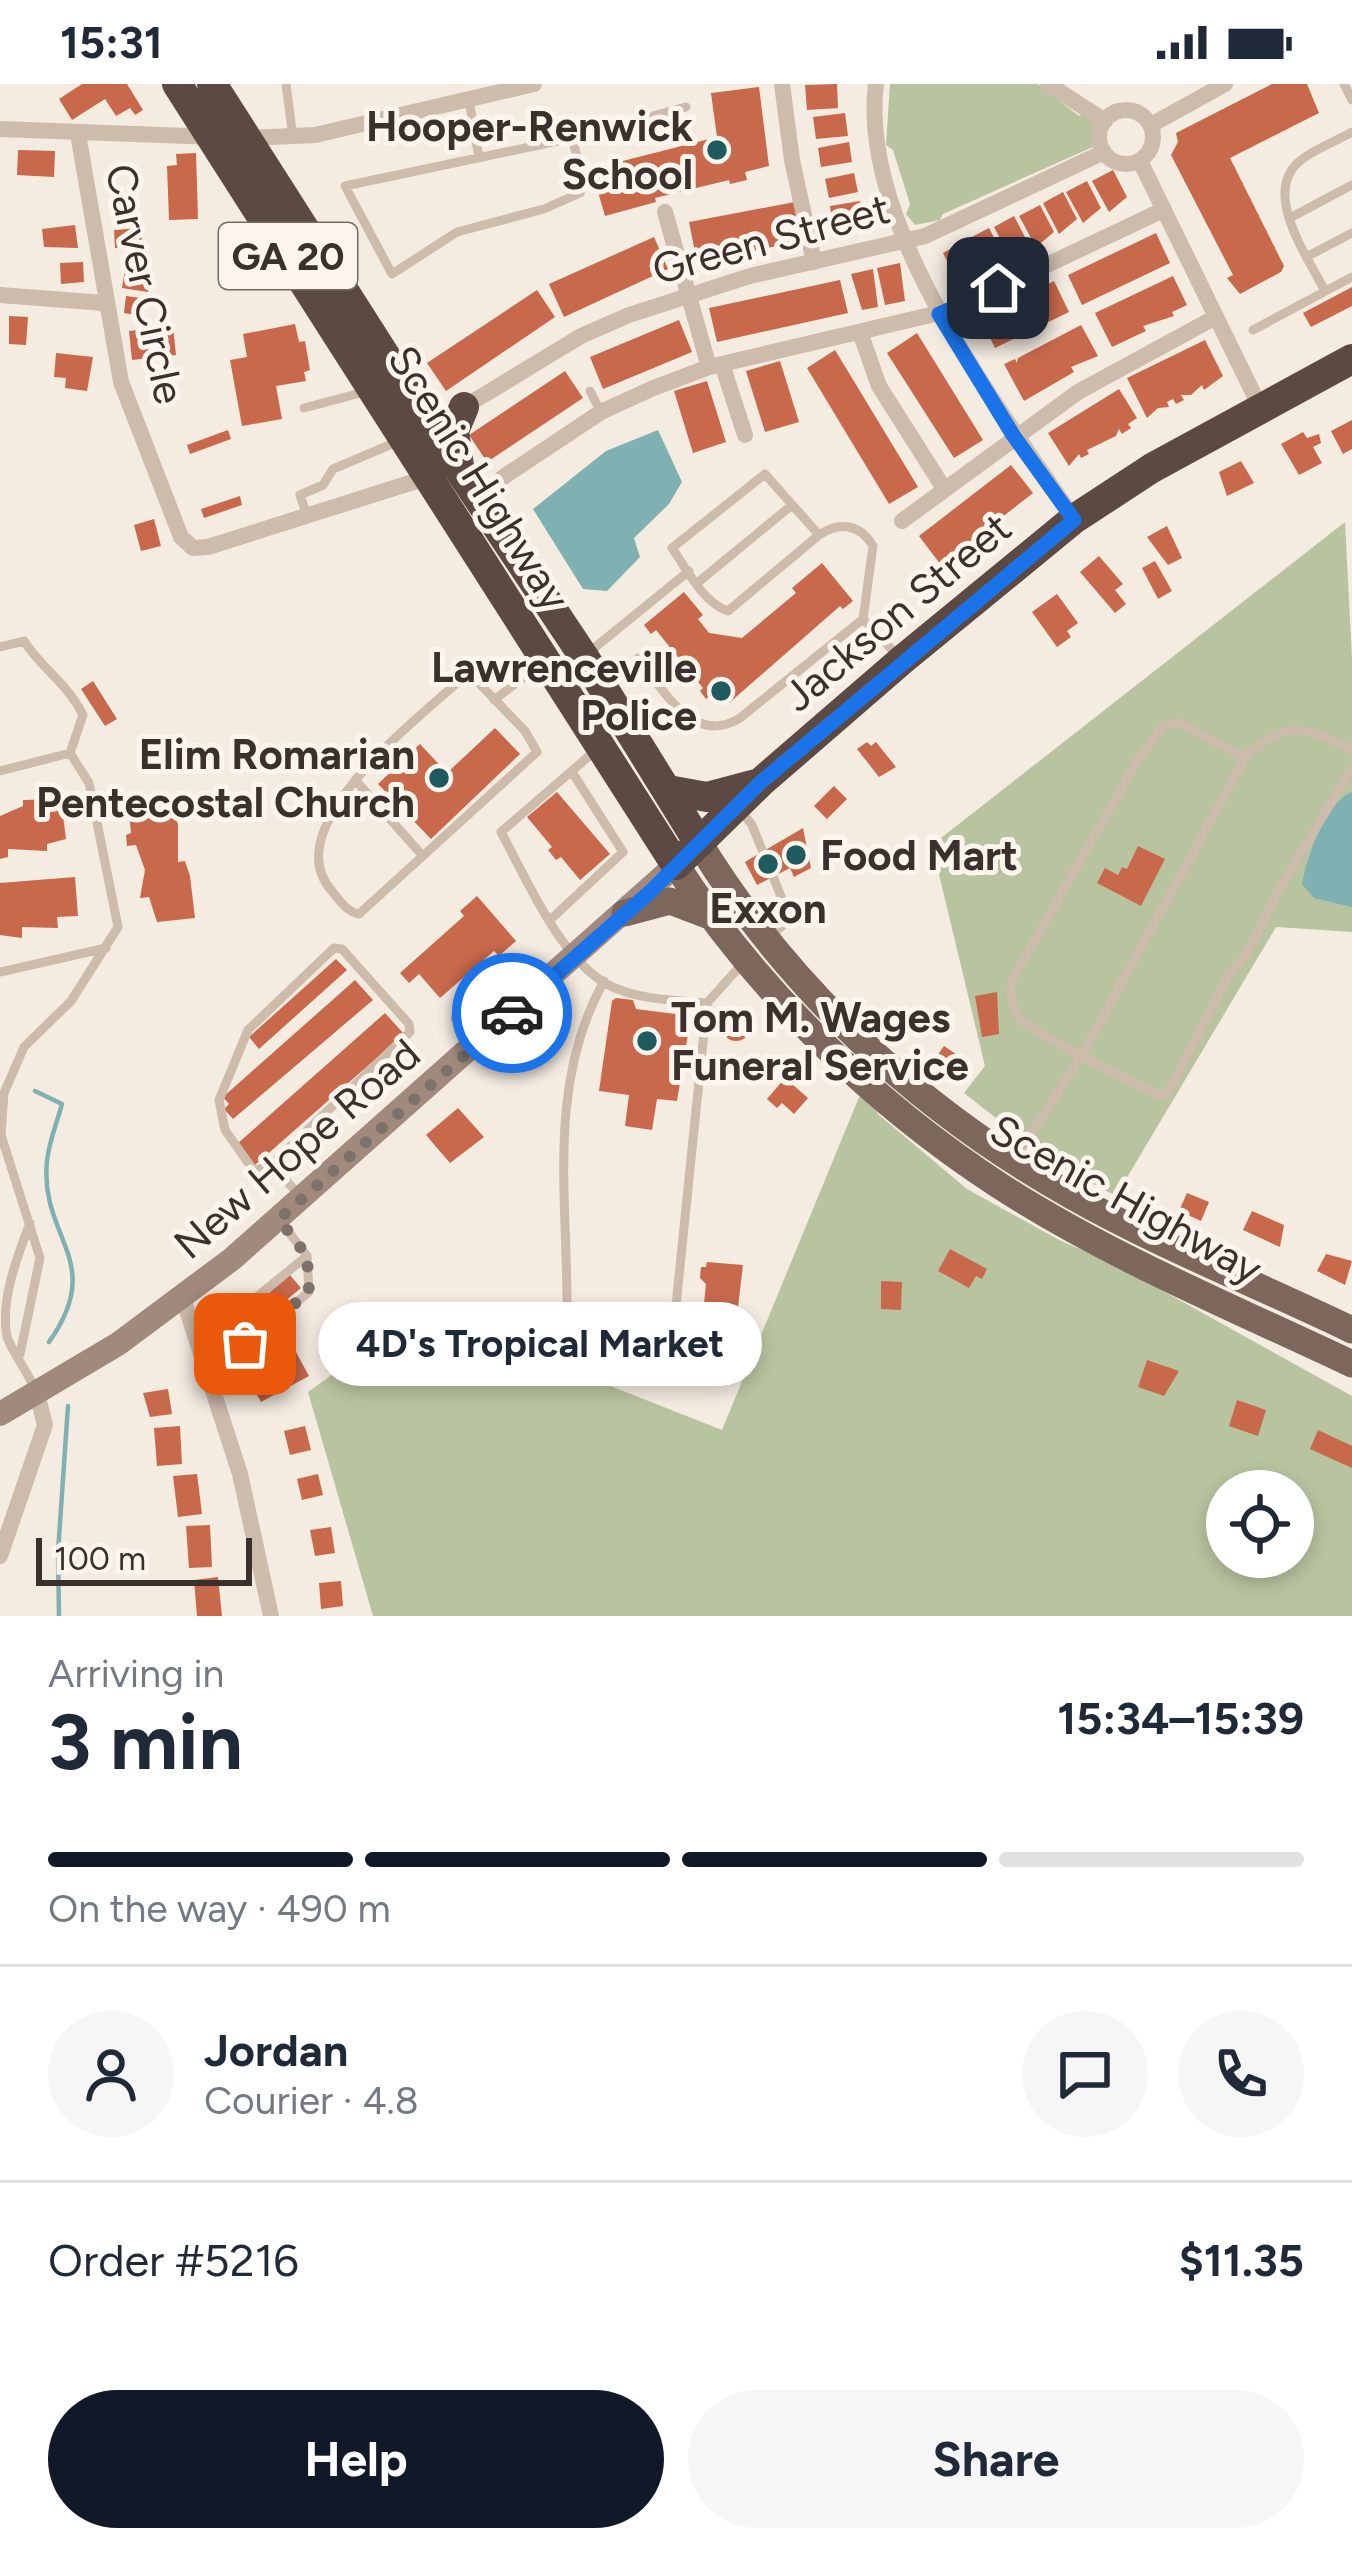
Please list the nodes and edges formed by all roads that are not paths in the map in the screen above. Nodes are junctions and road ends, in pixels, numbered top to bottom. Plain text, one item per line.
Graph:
1 (177, 84) edge
2 (212, 84) edge
3 (286, 84) edge
4 (534, 84) edge
5 (782, 84) edge
6 (877, 84) edge
7 (1048, 84) edge
8 (1226, 84) edge
9 (1344, 84) edge
10 (469, 100) junction
11 (1352, 100) edge
12 (686, 107) dead end
13 (1105, 121) junction
14 (1150, 125) junction
15 (0, 129) edge
16 (1352, 132) edge
17 (78, 134) junction
18 (211, 137) junction
19 (246, 138) junction
20 (293, 138) junction
21 (572, 138) junction
22 (1104, 152) junction
23 (479, 158) junction
24 (1140, 161) junction
25 (1352, 185) edge
26 (1163, 210) junction
27 (665, 212) dead end
28 (1290, 218) junction
29 (1352, 233) edge
30 (908, 240) junction
31 (1308, 256) junction
32 (814, 262) junction
33 (1352, 277) edge
34 (1324, 291) junction
35 (686, 293) junction
36 (0, 295) edge
37 (104, 303) junction
38 (939, 314) junction
39 (1214, 318) junction
40 (1253, 330) dead end
41 (860, 332) junction
42 (1352, 359) edge
43 (715, 365) junction
44 (374, 390) junction
45 (590, 391) dead end
46 (417, 406) junction
47 (464, 407) junction
48 (304, 408) dead end
49 (1261, 409) junction
50 (602, 412) junction
51 (745, 435) dead end
52 (1013, 435) junction
53 (404, 438) junction
54 (445, 474) junction
55 (502, 478) dead end
56 (943, 487) junction
57 (791, 505) junction
58 (308, 518) junction
59 (1074, 520) junction
60 (902, 521) dead end
61 (819, 536) junction
62 (688, 572) junction
63 (696, 584) junction
64 (862, 619) junction
65 (0, 646) edge
66 (584, 657) junction
67 (638, 658) dead end
68 (902, 660) junction
69 (546, 661) junction
70 (494, 700) junction
71 (600, 747) junction
72 (1352, 750) edge
73 (70, 753) junction
74 (1245, 758) junction
75 (1352, 768) edge
76 (0, 771) edge
77 (572, 772) junction
78 (356, 782) junction
79 (761, 782) junction
80 (668, 790) junction
81 (737, 805) junction
82 (699, 843) junction
83 (422, 855) junction
84 (676, 865) junction
85 (626, 913) junction
86 (714, 918) junction
87 (550, 920) junction
88 (767, 940) junction
89 (106, 948) junction
90 (576, 956) junction
91 (746, 959) junction
92 (511, 967) dead end
93 (0, 972) edge
94 (604, 981) junction
95 (707, 1003) junction
96 (479, 1042) junction
97 (1083, 1053) junction
98 (272, 1164) junction
99 (1006, 1173) junction
100 (302, 1199) junction
101 (279, 1219) junction
102 (30, 1223) junction
103 (307, 1256) junction
104 (6, 1290) junction
105 (33, 1296) junction
106 (183, 1298) junction
107 (1352, 1330) edge
108 (245, 1344) junction
109 (20, 1354) junction
110 (202, 1356) junction
111 (1352, 1364) edge
112 (37, 1394) junction
113 (0, 1414) edge
114 (0, 1556) edge
115 (271, 1616) edge

1 - 18 highway, Scenic Highway / GA 20
2 - 19 highway, Scenic Highway / GA 20
3 - 20 lane
4 - 10 street
5 - 32 street
6 - 30 street
7 - 13 street
8 - 14 street
9 - 11 lane
10 - 20 street
10 - 23 lane
12 - 21 lane
13 - 14 street
13 - 22 street
14 - 24 street
15 - 17 street
16 - 28 lane
17 - 18 street
17 - 37 street, Carver Circle
18 - 19 street
18 - 44 highway, Scenic Highway / GA 20
19 - 20 street
19 - 46 highway, Scenic Highway / GA 20
21 - 23 lane
21 - 23 lane
22 - 24 street
22 - 30 street, Green Street
24 - 26 street
25 - 28 lane
26 - 38 street
26 - 39 street
27 - 35 street
28 - 31 lane
29 - 31 lane
30 - 32 street, Green Street
30 - 38 street
31 - 34 lane
32 - 35 street, Green Street
33 - 34 lane
34 - 40 lane
35 - 43 street
35 - 47 street, Green Street
36 - 37 street
37 - 58 street, Carver Circle
38 - 41 street
38 - 52 street
39 - 49 street
39 - 52 street
41 - 43 street
41 - 56 street
42 - 49 highway, Jackson Street
43 - 50 street
43 - 51 street
44 - 48 lane
44 - 53 highway, Scenic Highway / GA 20
45 - 50 lane
46 - 47 highway
46 - 54 highway, Scenic Highway / GA 20
47 - 54 highway
49 - 59 highway, Jackson Street
50 - 55 street
52 - 56 street
52 - 59 street
53 - 54 highway, Scenic Highway / GA 20
53 - 58 lane
54 - 58 street, Carver Circle
54 - 66 highway, Scenic Highway / GA 20
54 - 69 highway, Scenic Highway / GA 20
56 - 60 street
57 - 61 lane
57 - 62 lane
57 - 63 lane
59 - 68 highway, Jackson Street
61 - 63 lane
61 - 64 lane
62 - 63 lane
62 - 66 lane
64 - 67 lane
64 - 68 lane
65 - 73 lane
66 - 80 highway, Scenic Highway / GA 20
68 - 79 highway, Jackson Street
69 - 70 lane
69 - 71 highway, Scenic Highway / GA 20
70 - 78 lane
70 - 83 lane
71 - 77 lane
71 - 84 highway, Scenic Highway / GA 20
72 - 74 lane
73 - 76 lane
73 - 89 lane
74 - 97 lane
74 - 97 lane
75 - 97 lane
77 - 87 lane
77 - 87 lane
78 - 83 lane
78 - 83 lane
79 - 80 highway
79 - 81 highway, Jackson Street
80 - 82 highway, Scenic Highway
81 - 82 highway, Jackson Street
81 - 88 lane
82 - 84 highway, Jackson Street
82 - 88 main road, Scenic Highway
84 - 85 street, New Hope Road
84 - 86 main road, Scenic Highway
85 - 86 main road
85 - 90 street, New Hope Road
86 - 91 main road, Scenic Highway
87 - 90 lane
88 - 99 main road, Scenic Highway
89 - 93 lane
89 - 102 lane
90 - 94 lane
90 - 96 street, New Hope Road
91 - 95 lane
91 - 99 main road, Scenic Highway
92 - 96 lane
94 - 95 lane
94 - 95 lane
96 - 100 street, New Hope Road
97 - 99 lane
98 - 98 lane
98 - 100 lane
99 - 107 main road, Scenic Highway
99 - 111 main road, Scenic Highway
100 - 101 street, New Hope Road
101 - 103 lane
101 - 106 street, New Hope Road
102 - 104 lane
102 - 105 lane
103 - 108 lane
103 - 108 lane
104 - 105 lane
104 - 109 lane
105 - 109 lane
106 - 110 street
106 - 112 street, New Hope Road
108 - 110 lane
109 - 112 lane
110 - 115 street
112 - 113 street, New Hope Road
112 - 114 street

